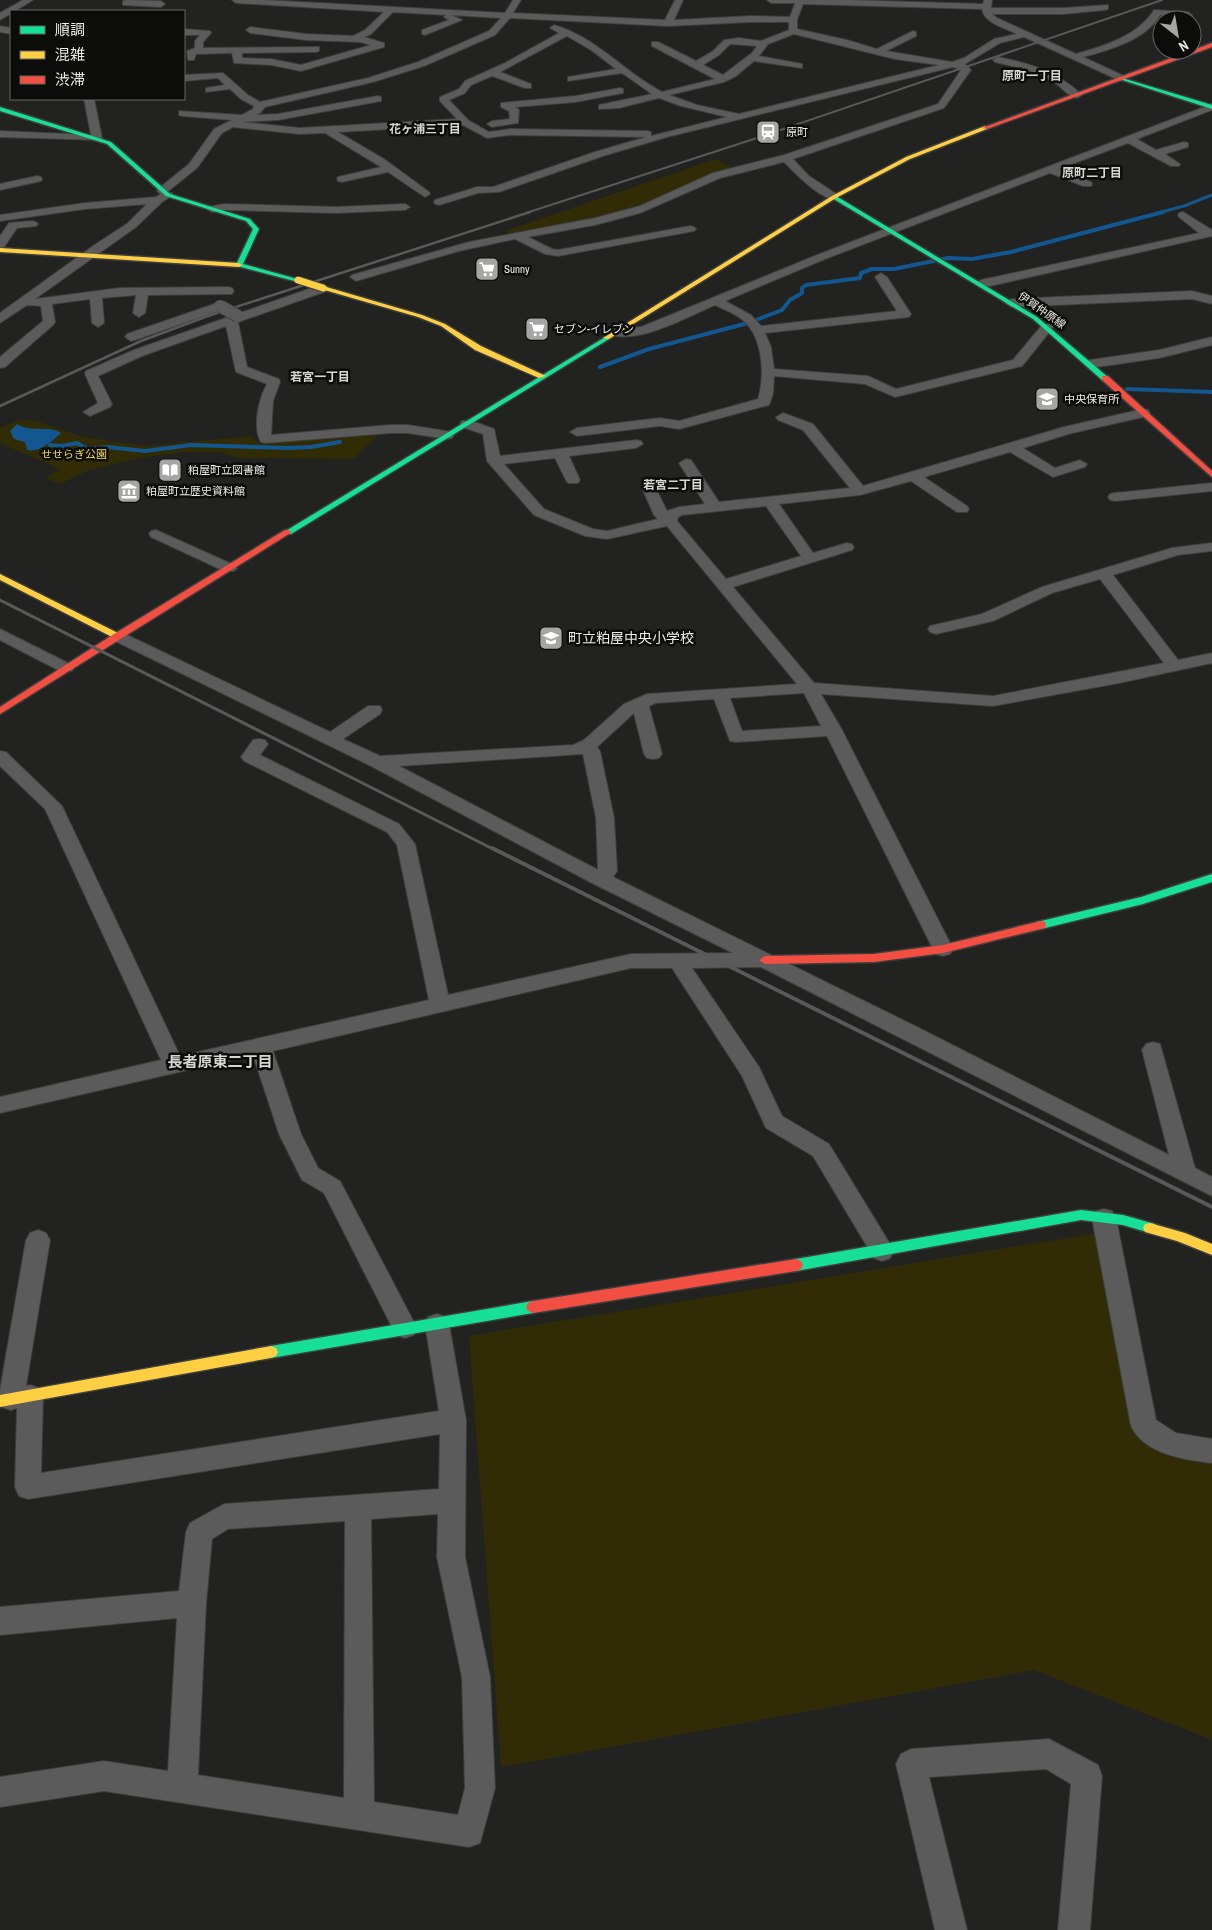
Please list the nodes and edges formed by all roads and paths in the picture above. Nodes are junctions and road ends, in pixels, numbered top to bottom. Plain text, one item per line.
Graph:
1 (29, 0) edge
2 (236, 0) edge
3 (517, 0) edge
4 (679, 0) edge
5 (771, 0) edge
6 (800, 0) edge
7 (848, 1) edge
8 (126, 2) dead end
9 (164, 2) edge
10 (299, 3) edge
11 (986, 6) edge
12 (1105, 7) dead end
13 (15, 10) edge
14 (154, 10) edge
15 (392, 10) junction
16 (432, 11) junction
17 (506, 16) junction
18 (737, 19) junction
19 (796, 19) junction
20 (1152, 21) edge
21 (654, 22) junction
22 (690, 22) junction
23 (668, 23) junction
24 (637, 30) dead end
25 (684, 30) dead end
26 (185, 32) edge
27 (425, 32) dead end
28 (567, 32) junction
29 (724, 33) dead end
30 (913, 34) dead end
31 (1022, 35) junction
32 (354, 38) junction
33 (654, 44) dead end
34 (764, 44) junction
35 (1212, 45) edge
36 (199, 50) junction
37 (237, 50) junction
38 (878, 52) junction
39 (342, 55) junction
40 (1075, 57) junction
41 (191, 58) dead end
42 (752, 58) junction
43 (998, 60) dead end
44 (696, 65) junction
45 (951, 65) junction
46 (799, 66) dead end
47 (624, 70) junction
48 (491, 72) junction
49 (185, 78) edge
50 (1121, 78) junction
51 (571, 79) dead end
52 (723, 79) junction
53 (233, 86) junction
54 (528, 86) dead end
55 (646, 86) junction
56 (209, 90) dead end
57 (242, 94) junction
58 (660, 94) junction
59 (1077, 94) junction
60 (281, 99) junction
61 (378, 99) dead end
62 (89, 100) edge
63 (261, 105) junction
64 (602, 107) dead end
65 (1212, 107) edge
66 (0, 109) edge
67 (182, 113) dead end
68 (244, 117) junction
69 (739, 117) junction
70 (230, 124) junction
71 (468, 124) junction
72 (329, 131) junction
73 (0, 134) edge
74 (664, 135) junction
75 (97, 138) junction
76 (1129, 139) junction
77 (1184, 144) dead end
78 (1154, 153) junction
79 (786, 158) junction
80 (1175, 164) dead end
81 (390, 168) junction
82 (1050, 169) junction
83 (37, 179) dead end
84 (342, 179) dead end
85 (1087, 184) dead end
86 (0, 187) edge
87 (98, 192) dead end
88 (425, 194) dead end
89 (163, 195) junction
90 (834, 197) junction
91 (111, 204) junction
92 (406, 207) dead end
93 (212, 209) junction
94 (436, 209) dead end
95 (1183, 215) dead end
96 (0, 218) edge
97 (48, 223) dead end
98 (690, 229) dead end
99 (891, 230) junction
100 (1210, 233) edge
101 (516, 235) junction
102 (0, 245) edge
103 (0, 250) edge
104 (87, 255) junction
105 (239, 265) junction
106 (356, 277) dead end
107 (880, 277) dead end
108 (981, 284) junction
109 (323, 288) junction
110 (228, 291) dead end
111 (142, 292) junction
112 (96, 295) junction
113 (716, 300) junction
114 (1212, 300) edge
115 (24, 301) junction
116 (46, 302) junction
117 (1011, 303) junction
118 (139, 313) dead end
119 (235, 318) junction
120 (0, 319) edge
121 (98, 323) dead end
122 (258, 324) dead end
123 (1047, 327) junction
124 (758, 330) junction
125 (614, 332) junction
126 (131, 338) dead end
127 (1212, 341) edge
128 (0, 364) edge
129 (1090, 364) junction
130 (768, 372) junction
131 (542, 376) junction
132 (90, 412) dead end
133 (1143, 413) junction
134 (783, 417) dead end
135 (467, 424) junction
136 (577, 432) dead end
137 (447, 435) junction
138 (636, 444) dead end
139 (1012, 447) junction
140 (560, 453) junction
141 (494, 461) junction
142 (686, 463) dead end
143 (1080, 464) dead end
144 (1209, 467) edge
145 (913, 476) junction
146 (573, 480) dead end
147 (1212, 486) edge
148 (649, 488) dead end
149 (860, 491) junction
150 (1115, 497) dead end
151 (770, 501) junction
152 (714, 506) junction
153 (962, 509) dead end
154 (670, 521) junction
155 (156, 534) dead end
156 (847, 547) dead end
157 (1212, 547) edge
158 (810, 559) junction
159 (229, 568) junction
160 (1104, 574) junction
161 (0, 577) edge
162 (723, 585) junction
163 (936, 629) dead end
164 (0, 634) edge
165 (117, 636) junction
166 (1212, 658) edge
167 (1174, 666) junction
168 (66, 668) junction
169 (808, 688) junction
170 (720, 694) junction
171 (640, 703) junction
172 (374, 710) dead end
173 (0, 711) edge
174 (833, 730) junction
175 (330, 740) junction
176 (259, 744) dead end
177 (586, 746) junction
178 (653, 754) dead end
179 (0, 756) edge
180 (377, 762) junction
181 (599, 878) junction
182 (1212, 878) edge
183 (944, 949) junction
184 (677, 960) junction
185 (765, 960) junction
186 (440, 1005) junction
187 (261, 1047) junction
188 (1153, 1050) dead end
189 (174, 1066) junction
190 (0, 1105) edge
191 (1185, 1173) junction
192 (1212, 1187) edge
193 (1104, 1218) junction
194 (38, 1240) dead end
195 (1212, 1250) edge
196 (882, 1251) junction
197 (437, 1324) junction
198 (405, 1328) junction
199 (14, 1399) edge
200 (453, 1420) junction
201 (1212, 1451) edge
202 (451, 1501) junction
203 (358, 1508) junction
204 (192, 1603) junction
205 (0, 1621) edge
206 (182, 1789) junction
207 (0, 1792) edge
208 (359, 1816) junction
209 (951, 1930) edge
210 (1074, 1930) edge

1 - 13 street
2 - 10 street
3 - 17 street
4 - 23 street
5 - 6 street
6 - 7 street
6 - 19 street
7 - 11 street
8 - 9 street
9 - 14 street
10 - 15 street
10 - 32 street
11 - 12 street
11 - 31 street
15 - 16 street
15 - 32 street
16 - 17 street
16 - 27 street
17 - 21 street
17 - 28 street
17 - 60 street
18 - 19 street
18 - 22 street
18 - 29 street
19 - 34 street
19 - 38 street
20 - 40 street
21 - 23 street
21 - 24 street
22 - 23 street
22 - 25 street
26 - 36 street
28 - 47 street
28 - 48 street
30 - 38 street
31 - 40 street
31 - 45 street
32 - 39 street
33 - 44 street
34 - 42 street
34 - 44 street
35 - 50 main road
36 - 37 street
36 - 41 street
37 - 39 street
37 - 39 street
38 - 45 street
40 - 50 street
42 - 46 street
42 - 52 street
43 - 59 street
44 - 52 street
45 - 69 street
45 - 79 street
47 - 51 street
47 - 55 street
48 - 54 street
48 - 71 street
49 - 53 street
50 - 59 main road
50 - 65 main road
52 - 58 street
53 - 56 street
53 - 57 street
55 - 58 street
55 - 71 street
57 - 60 street
57 - 63 street
58 - 64 street
58 - 69 street
59 - 90 main road
60 - 63 street
61 - 68 street
62 - 75 street
63 - 68 street
65 - 76 street
66 - 75 main road
67 - 68 street
68 - 70 street
69 - 74 street
70 - 72 street
70 - 89 street
71 - 72 street
71 - 74 street
72 - 81 street
73 - 75 street
74 - 94 street
75 - 89 main road
76 - 78 street
76 - 82 street
77 - 78 street
78 - 80 street
79 - 90 street
79 - 101 street
81 - 84 street
81 - 88 street
82 - 85 street
82 - 99 street
83 - 86 street
87 - 91 street
89 - 91 street
89 - 93 main road
89 - 104 street
90 - 99 main road, 伊賀仲原線
90 - 125 main road
91 - 96 street
92 - 93 street
93 - 105 main road
95 - 100 street
97 - 102 street
98 - 101 street
99 - 108 main road, 伊賀仲原線
99 - 113 street
100 - 108 street
101 - 106 street
103 - 104 main road
104 - 105 main road
104 - 115 street
105 - 109 main road, bridge
107 - 124 street
108 - 117 main road, 伊賀仲原線
109 - 119 street
109 - 131 main road
110 - 111 street
111 - 112 street
111 - 118 street
112 - 116 street
112 - 121 street
113 - 124 street
113 - 125 street
114 - 117 street
115 - 116 street
115 - 120 street
116 - 128 street
117 - 123 main road, 伊賀仲原線
119 - 122 street
119 - 126 street, bridge
119 - 132 street
119 - 137 street
123 - 129 main road, 伊賀仲原線
123 - 130 street
124 - 130 street
125 - 131 main road
127 - 129 street
129 - 133 main road, 伊賀仲原線
130 - 136 street
131 - 135 main road
133 - 139 street
133 - 144 main road, 伊賀仲原線
134 - 149 street
135 - 137 main road
135 - 141 street
137 - 159 main road
138 - 140 street
139 - 143 street
139 - 145 street
140 - 141 street
140 - 146 street
141 - 154 street
142 - 152 street
145 - 149 street
145 - 153 street
147 - 150 street
148 - 154 street
149 - 151 street
151 - 152 street
151 - 158 street
152 - 154 street
154 - 162 street
155 - 159 street
156 - 158 street
157 - 160 street
158 - 162 street
159 - 165 main road
160 - 163 street
160 - 167 street
161 - 165 main road
162 - 169 street
164 - 168 street
165 - 168 main road
165 - 175 street
166 - 167 street
167 - 169 street
168 - 173 main road
169 - 170 street
169 - 174 street
170 - 171 street
170 - 174 street
171 - 177 street
171 - 178 street
172 - 175 street
174 - 183 street
175 - 180 street
176 - 186 street
177 - 180 street
177 - 181 street
179 - 189 street
180 - 181 street
181 - 185 street
182 - 183 main road
183 - 185 main road
184 - 185 street
184 - 186 street
184 - 196 street
185 - 191 street
186 - 187 street
187 - 189 street
187 - 198 street
188 - 191 street
189 - 190 street
191 - 192 street
193 - 195 main road
193 - 196 main road
193 - 201 street
194 - 199 street
196 - 197 main road
197 - 198 main road
197 - 200 street
198 - 199 main road
199 - 200 street
200 - 202 street
202 - 203 street
202 - 208 street
203 - 204 street
203 - 208 street
204 - 205 street
204 - 206 street
206 - 207 street
206 - 208 street
209 - 210 street

